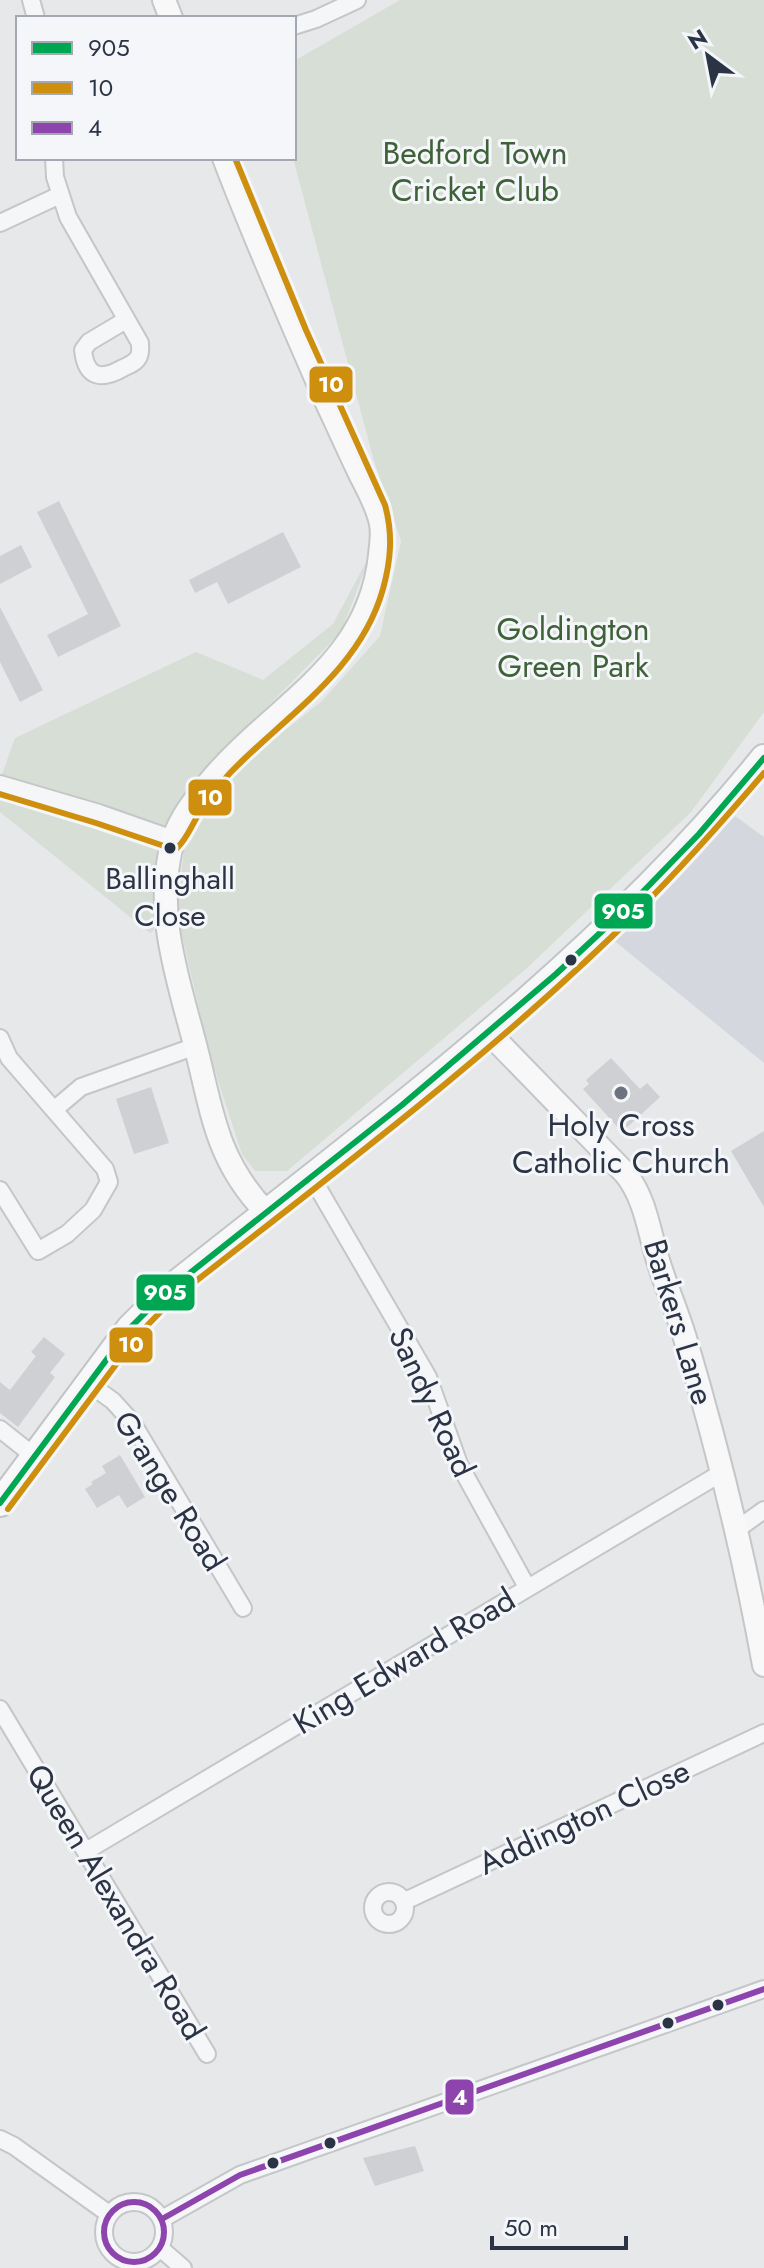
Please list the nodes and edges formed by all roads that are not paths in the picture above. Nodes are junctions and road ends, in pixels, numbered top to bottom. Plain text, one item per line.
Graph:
1 (357, 0) edge
2 (296, 25) edge
3 (54, 160) edge
4 (225, 160) edge
5 (60, 195) junction
6 (0, 223) edge
7 (126, 320) dead end
8 (764, 758) edge
9 (0, 784) edge
10 (173, 839) junction
11 (490, 1034) junction
12 (0, 1038) edge
13 (196, 1046) junction
14 (55, 1109) junction
15 (311, 1176) junction
16 (0, 1190) edge
17 (266, 1212) junction
18 (88, 1383) junction
19 (0, 1429) edge
20 (34, 1456) junction
21 (723, 1472) junction
22 (0, 1503) edge
23 (764, 1510) edge
24 (736, 1530) junction
25 (527, 1587) junction
26 (243, 1608) dead end
27 (763, 1656) edge
28 (0, 1709) edge
29 (764, 1733) edge
30 (86, 1851) junction
31 (405, 1901) dead end
32 (764, 1989) edge
33 (207, 2054) dead end
34 (0, 2139) edge
35 (109, 2214) junction
36 (162, 2219) junction
37 (160, 2248) junction
38 (114, 2263) edge
39 (183, 2268) edge

1 - 2 street
3 - 5 street
4 - 10 street
5 - 6 street
5 - 7 street
8 - 11 main road
9 - 10 street
10 - 13 street
11 - 15 main road
11 - 21 street, Barkers Lane
12 - 14 street
13 - 14 street
13 - 17 street
14 - 16 street
15 - 17 main road
15 - 25 street, Sandy Road
17 - 18 main road
18 - 20 main road
18 - 26 street, Grange Road
19 - 20 street
20 - 22 main road
21 - 24 street, Barkers Lane
21 - 25 street, King Edward Road
23 - 24 street
24 - 27 street, Barkers Lane
25 - 30 street, King Edward Road
28 - 30 street, Queen Alexandra Road
29 - 31 street, Addington Close
30 - 33 street, Queen Alexandra Road
32 - 36 street
34 - 35 street
35 - 36 street
35 - 38 street
36 - 37 street
37 - 38 street
37 - 39 street

